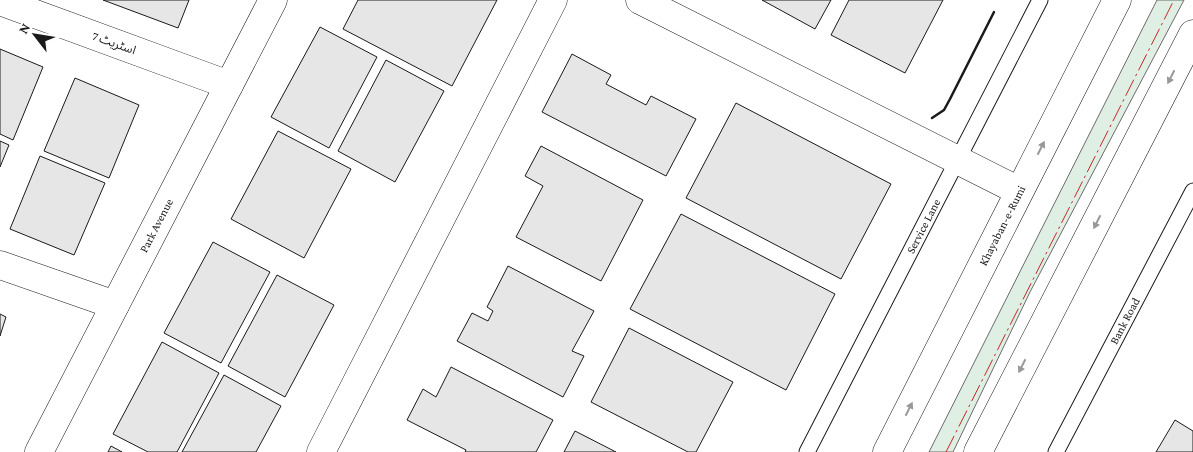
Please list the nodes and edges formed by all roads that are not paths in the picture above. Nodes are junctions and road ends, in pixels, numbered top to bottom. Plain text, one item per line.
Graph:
1 (0, 0) edge
2 (273, 0) edge
3 (553, 0) edge
4 (640, 0) edge
5 (1040, 0) edge
6 (1117, 0) edge
7 (1193, 34) edge
8 (228, 85) junction
9 (958, 159) junction
10 (1019, 191) junction
11 (1193, 191) edge
12 (0, 265) edge
13 (115, 305) junction
14 (39, 452) edge
15 (321, 452) edge
16 (807, 452) edge
17 (886, 452) edge
18 (978, 452) edge
19 (1056, 452) edge

1 - 8 street, اسٹریٹ 7
2 - 8 street, Park Avenue
3 - 15 street
4 - 9 street
5 - 9 lane, Service Lane
10 -> 6 street, Khayaban-e-Rumi
7 -> 18 street
8 - 13 street, Park Avenue
9 - 10 street
9 - 16 lane, Service Lane
17 -> 10 street, Khayaban-e-Rumi
11 - 19 lane, Bank Road
12 - 13 street
13 - 14 street, Park Avenue

